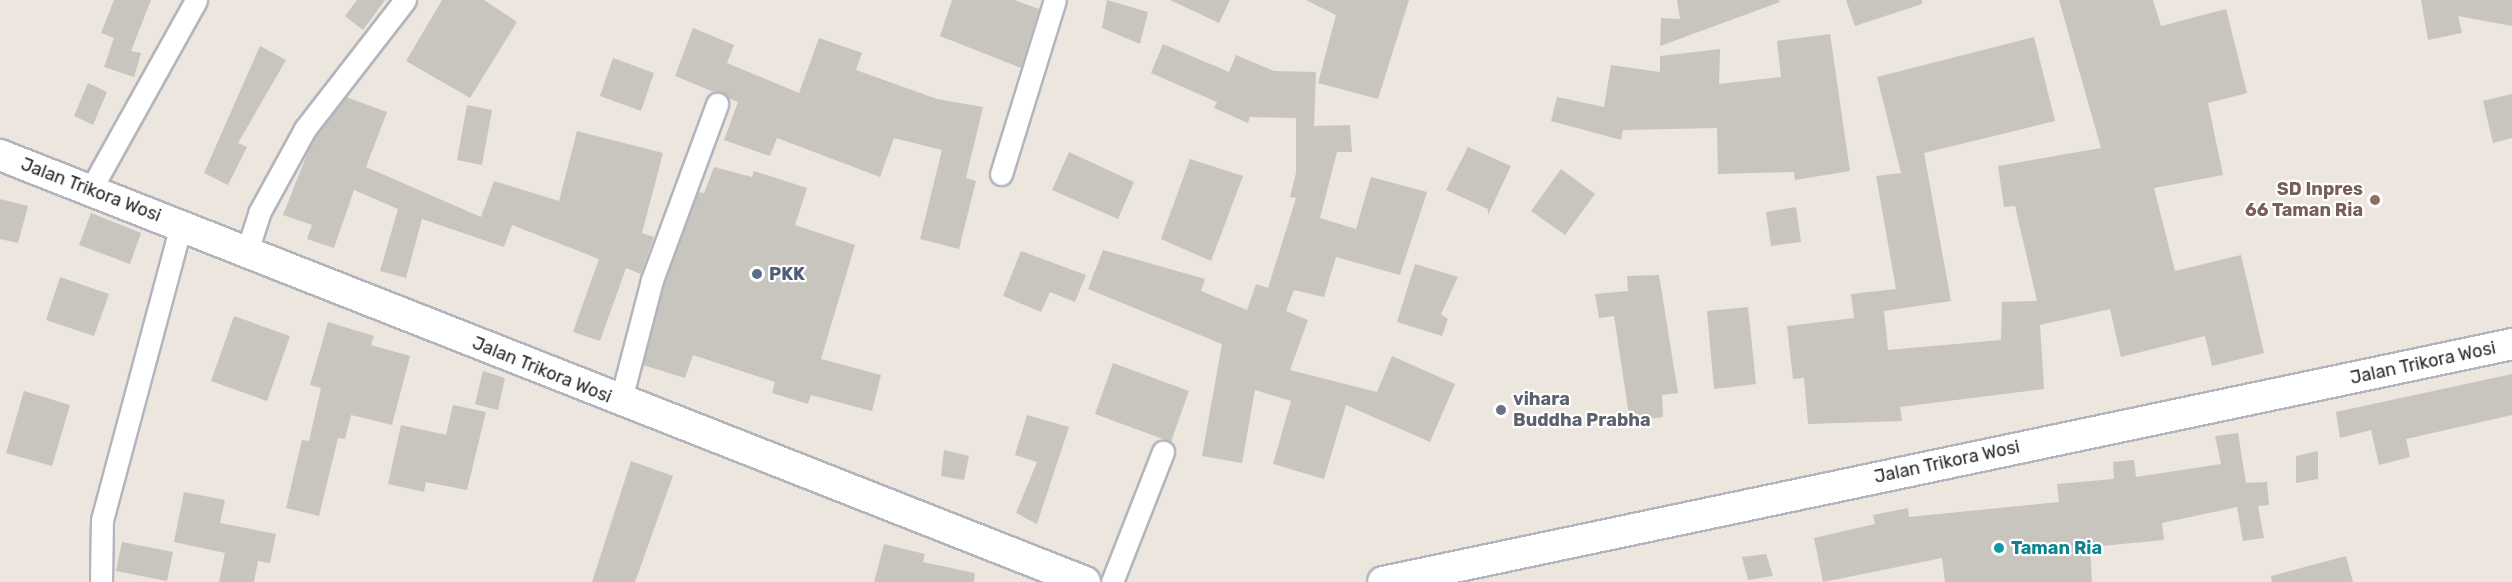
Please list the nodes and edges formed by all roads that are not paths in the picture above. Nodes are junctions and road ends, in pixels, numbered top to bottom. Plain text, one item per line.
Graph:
1 (196, 0) edge
2 (405, 0) edge
3 (1055, 0) edge
4 (717, 104) dead end
5 (0, 155) edge
6 (1001, 174) dead end
7 (91, 189) junction
8 (181, 225) junction
9 (247, 251) junction
10 (2512, 344) edge
11 (620, 403) junction
12 (1163, 452) dead end
13 (100, 582) edge
14 (1085, 582) edge
15 (1112, 582) edge
16 (1383, 582) edge

1 - 7 street
2 - 9 street
3 - 6 street
4 - 11 street
5 - 7 street, Jalan Trikora Wosi
7 - 8 street, Jalan Trikora Wosi
8 - 9 street, Jalan Trikora Wosi
8 - 13 street
9 - 11 street, Jalan Trikora Wosi
10 - 16 street, Jalan Trikora Wosi
11 - 14 street, Jalan Trikora Wosi
12 - 15 street

